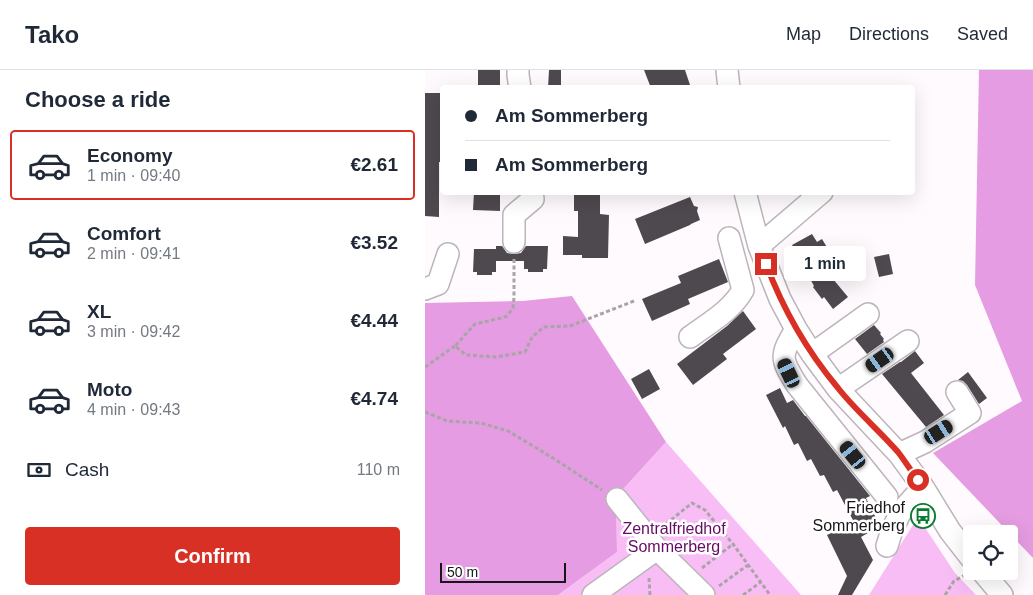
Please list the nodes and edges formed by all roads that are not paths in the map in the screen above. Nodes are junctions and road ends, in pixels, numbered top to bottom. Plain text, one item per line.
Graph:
1 (518, 70) edge
2 (727, 70) edge
3 (520, 85) edge
4 (729, 85) edge
5 (746, 195) edge
6 (819, 195) edge
7 (532, 196) edge
8 (729, 238) dead end
9 (515, 242) road end
10 (759, 246) junction
11 (448, 254) dead end
12 (425, 289) edge
13 (868, 314) dead end
14 (796, 329) junction
15 (690, 336) dead end
16 (908, 341) dead end
17 (813, 354) junction
18 (838, 389) junction
19 (957, 392) dead end
20 (899, 454) junction
21 (923, 487) junction
22 (887, 498) dead end
23 (617, 499) road end
24 (653, 543) junction
25 (887, 546) dead end
26 (963, 548) edge
27 (989, 580) edge
28 (709, 592) edge
29 (593, 595) edge
30 (1002, 595) edge

1 - 3 street
2 - 4 street
5 - 10 street
6 - 10 street
7 - 9 street
8 - 15 street
10 - 14 street
11 - 12 street
13 - 17 street
14 - 17 street
14 - 22 street
16 - 18 street
17 - 18 street
18 - 20 street
19 - 20 street
20 - 21 street
21 - 25 street
21 - 26 street
23 - 24 street
24 - 28 street
24 - 29 street
27 - 30 street

